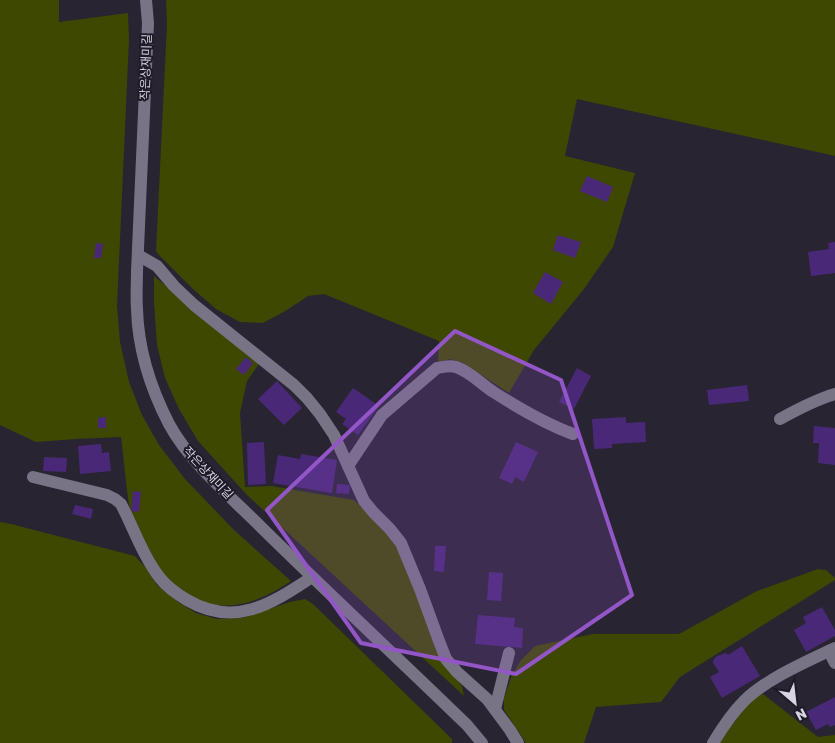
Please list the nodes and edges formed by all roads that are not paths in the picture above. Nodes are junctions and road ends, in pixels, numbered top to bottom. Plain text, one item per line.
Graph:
1 (146, 0) edge
2 (138, 255) junction
3 (835, 394) edge
4 (780, 420) dead end
5 (573, 434) dead end
6 (348, 466) junction
7 (33, 478) dead end
8 (312, 577) junction
9 (832, 649) edge
10 (509, 653) dead end
11 (835, 663) edge
12 (495, 709) junction
13 (482, 743) edge
14 (518, 743) edge
15 (713, 743) edge

1 - 2 street, 작은상재미길
2 - 6 street
2 - 8 street, 작은상재미길
3 - 4 street
5 - 6 street
6 - 12 street
7 - 8 street
8 - 13 street, 작은상재미길
9 - 11 street
9 - 15 street
10 - 12 street
12 - 14 street

